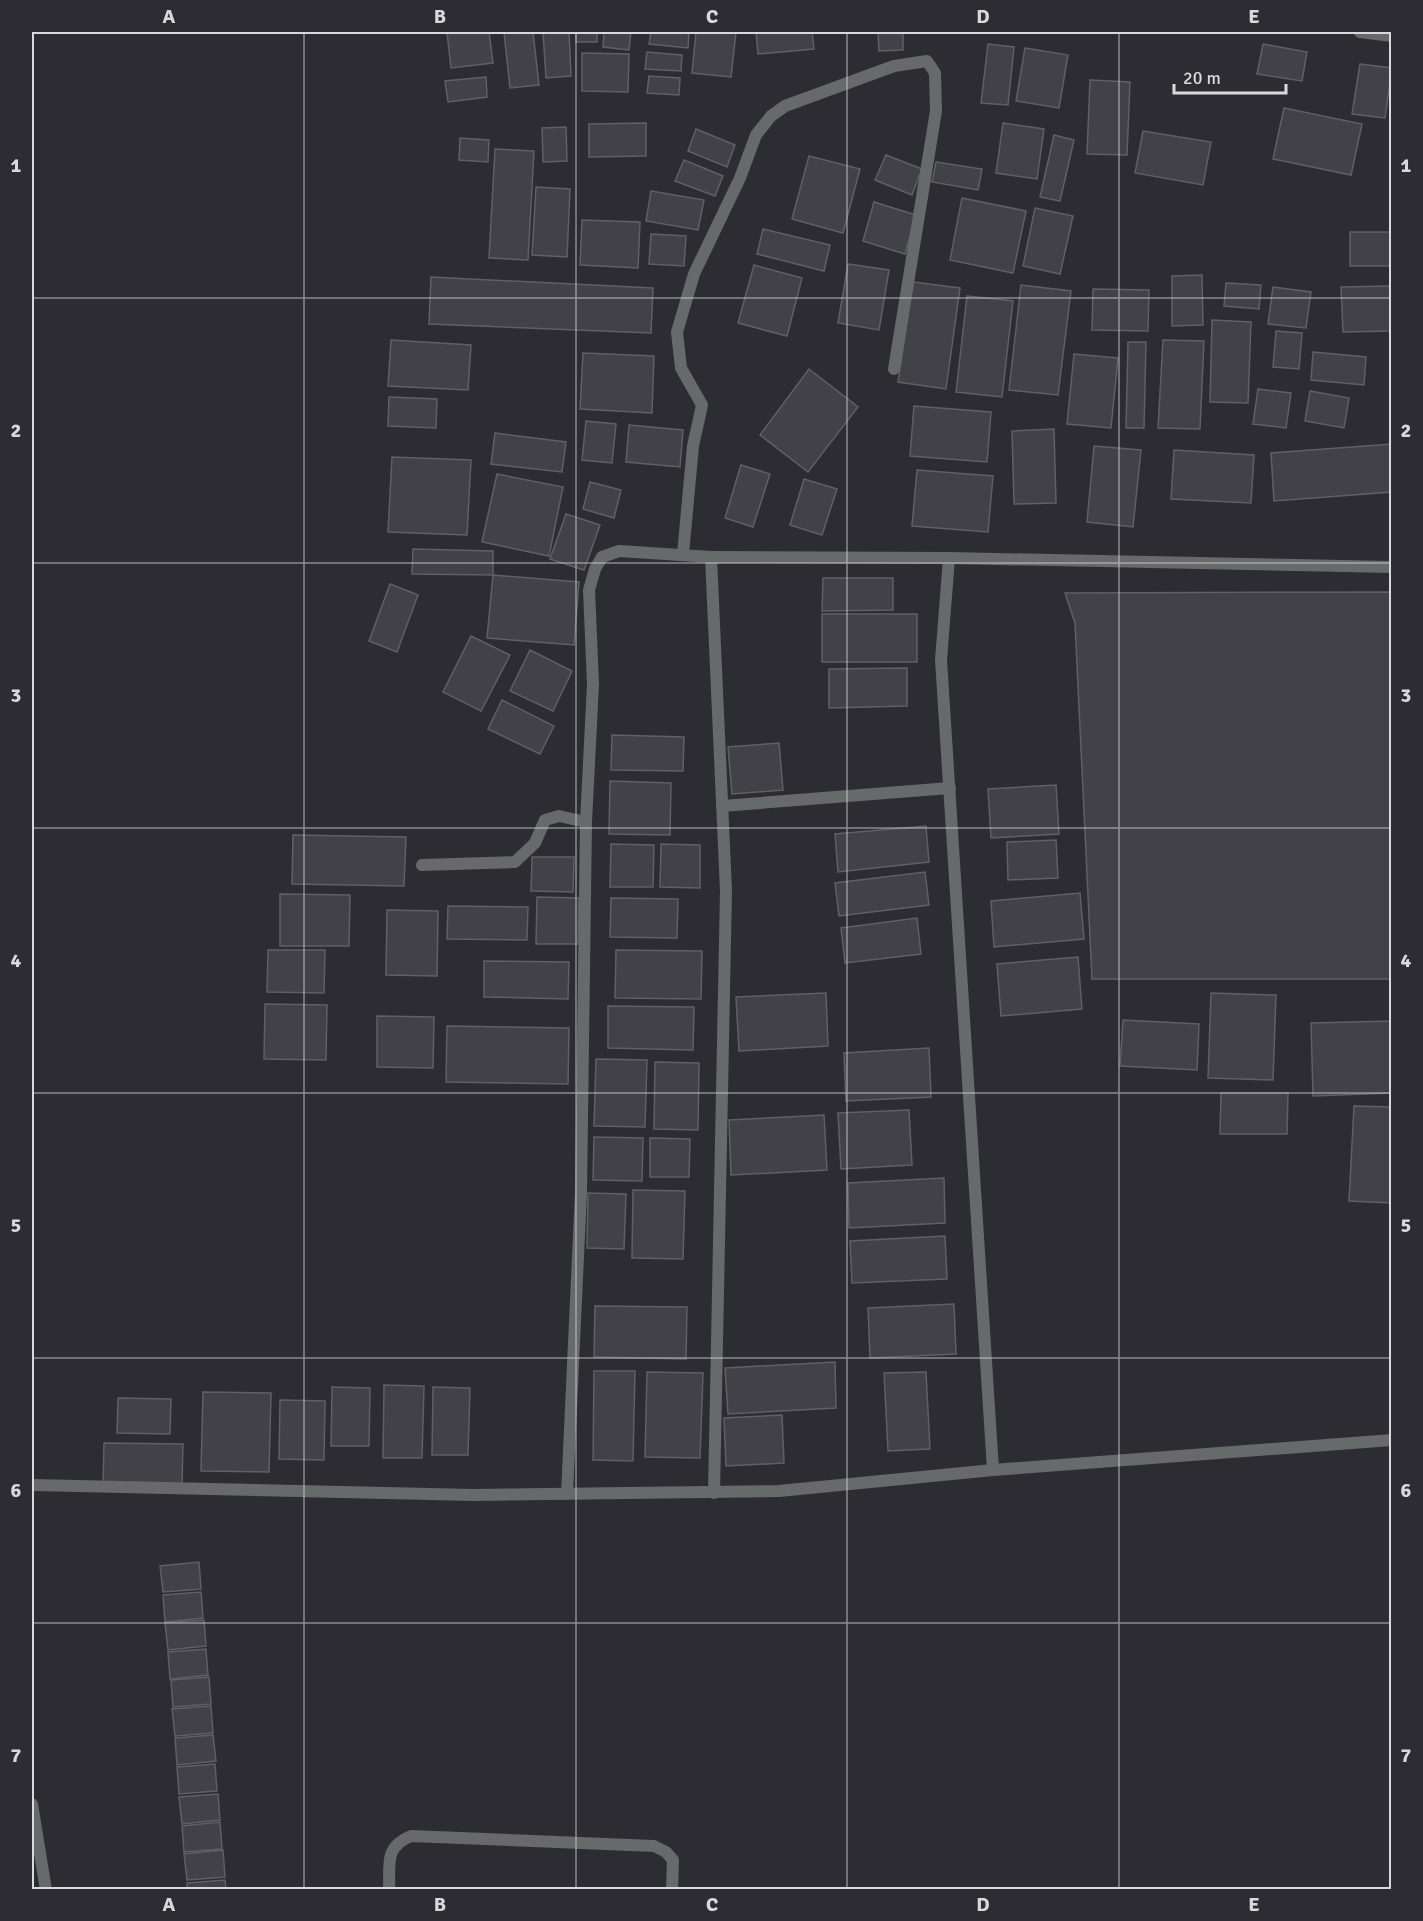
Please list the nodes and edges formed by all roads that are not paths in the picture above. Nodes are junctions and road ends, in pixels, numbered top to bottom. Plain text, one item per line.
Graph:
1 (1360, 32) edge
2 (1392, 36) edge
3 (894, 369) dead end
4 (683, 554) junction
5 (711, 557) junction
6 (948, 558) junction
7 (1392, 567) edge
8 (950, 788) junction
9 (722, 806) junction
10 (585, 822) junction
11 (422, 865) dead end
12 (1392, 1440) edge
13 (993, 1470) junction
14 (32, 1485) edge
15 (714, 1493) junction
16 (567, 1494) junction
17 (32, 1804) edge
18 (46, 1890) edge
19 (388, 1890) edge
20 (672, 1890) edge

1 - 2 street
3 - 4 street
4 - 5 street
4 - 10 street
5 - 6 street
5 - 9 street
6 - 7 street
6 - 8 street
8 - 9 street
8 - 13 street
9 - 15 street
10 - 11 street
10 - 16 street
12 - 13 street
13 - 15 street
14 - 16 street
15 - 16 street
17 - 18 street
19 - 20 street

